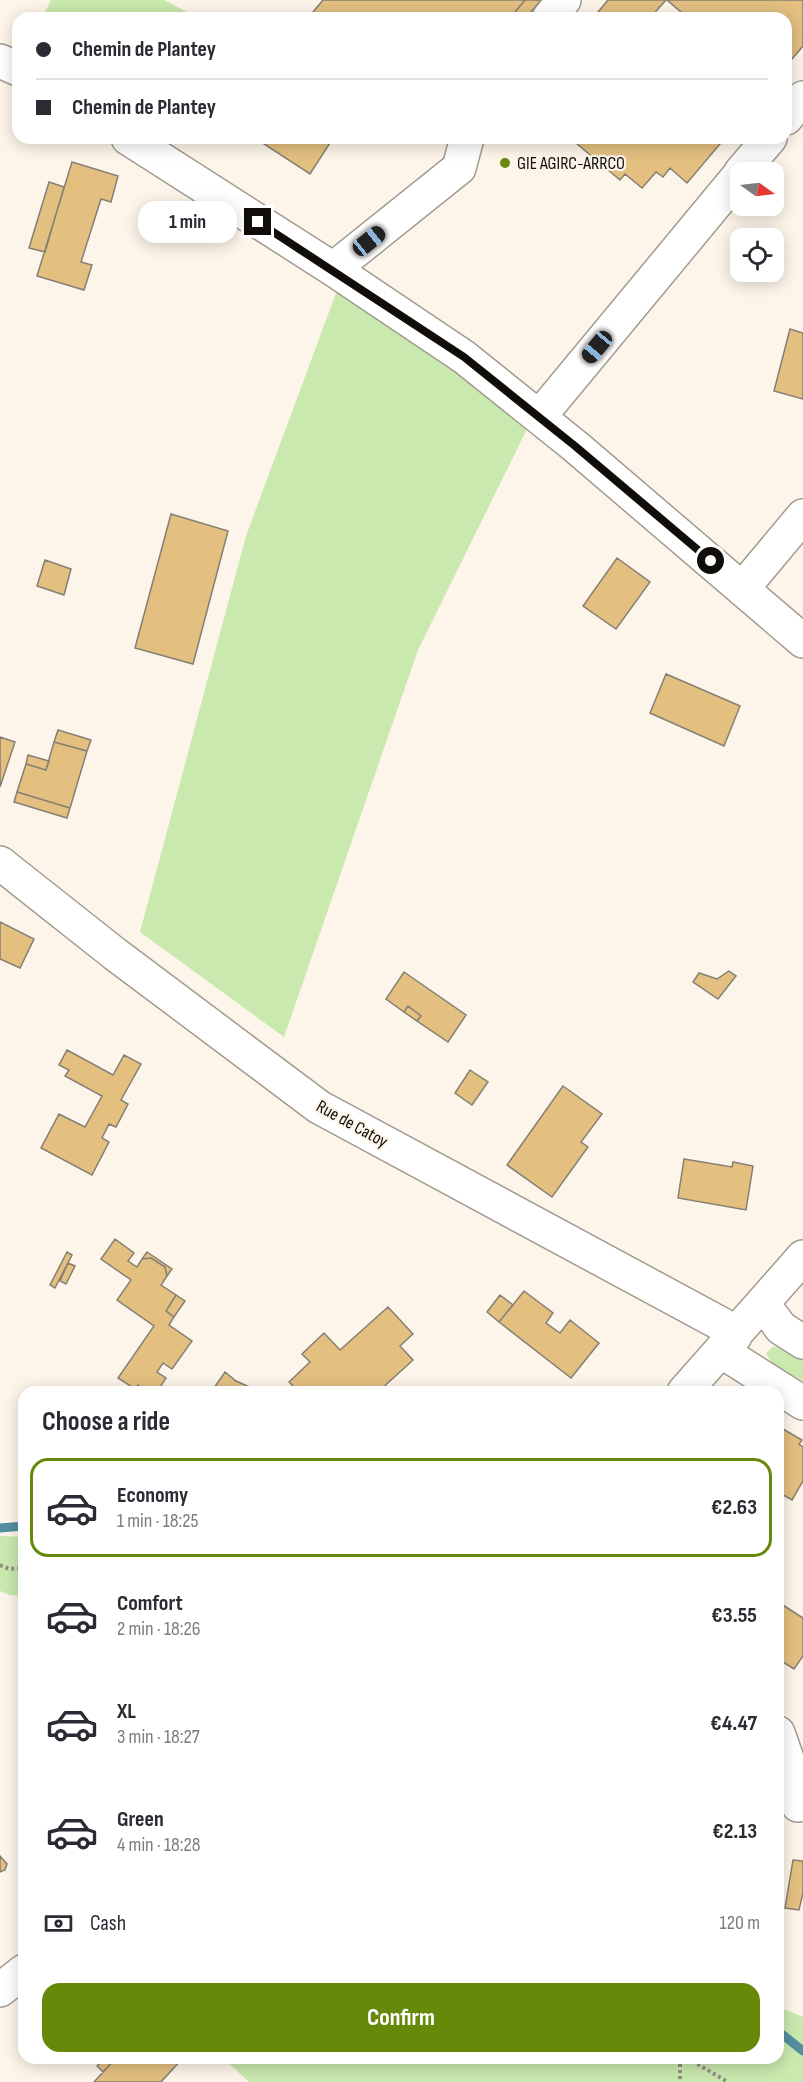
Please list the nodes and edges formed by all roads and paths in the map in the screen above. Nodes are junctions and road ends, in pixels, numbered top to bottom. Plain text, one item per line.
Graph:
1 (564, 0) edge
2 (554, 12) edge
3 (803, 98) edge
4 (792, 111) edge
5 (137, 144) edge
6 (465, 144) edge
7 (765, 144) edge
8 (750, 162) edge
9 (730, 186) edge
10 (333, 270) junction
11 (539, 417) junction
12 (803, 516) edge
13 (742, 589) junction
14 (803, 642) edge
15 (0, 863) edge
16 (803, 1257) edge
17 (763, 1304) junction
18 (803, 1342) edge
19 (728, 1344) junction
20 (690, 1386) edge
21 (781, 1386) edge
22 (784, 1388) edge
23 (803, 1403) edge
24 (0, 1565) edge
25 (18, 1568) edge
26 (784, 1750) edge
27 (793, 1803) edge
28 (18, 1976) edge
29 (0, 1990) edge
30 (680, 2064) edge
31 (697, 2064) edge
32 (681, 2082) edge
33 (728, 2082) edge

1 - 2 street
3 - 4 street
5 - 10 street
6 - 10 street
7 - 8 street
9 - 11 street
10 - 11 street
11 - 13 street
12 - 13 street
13 - 14 street
15 - 19 street, Rue de Catoy
16 - 17 street
17 - 18 street
17 - 19 street
19 - 20 street
19 - 21 street, Rue de Catoy
22 - 23 street, Rue de Catoy
24 - 25 path
26 - 27 street
28 - 29 street
30 - 32 path
31 - 33 path

